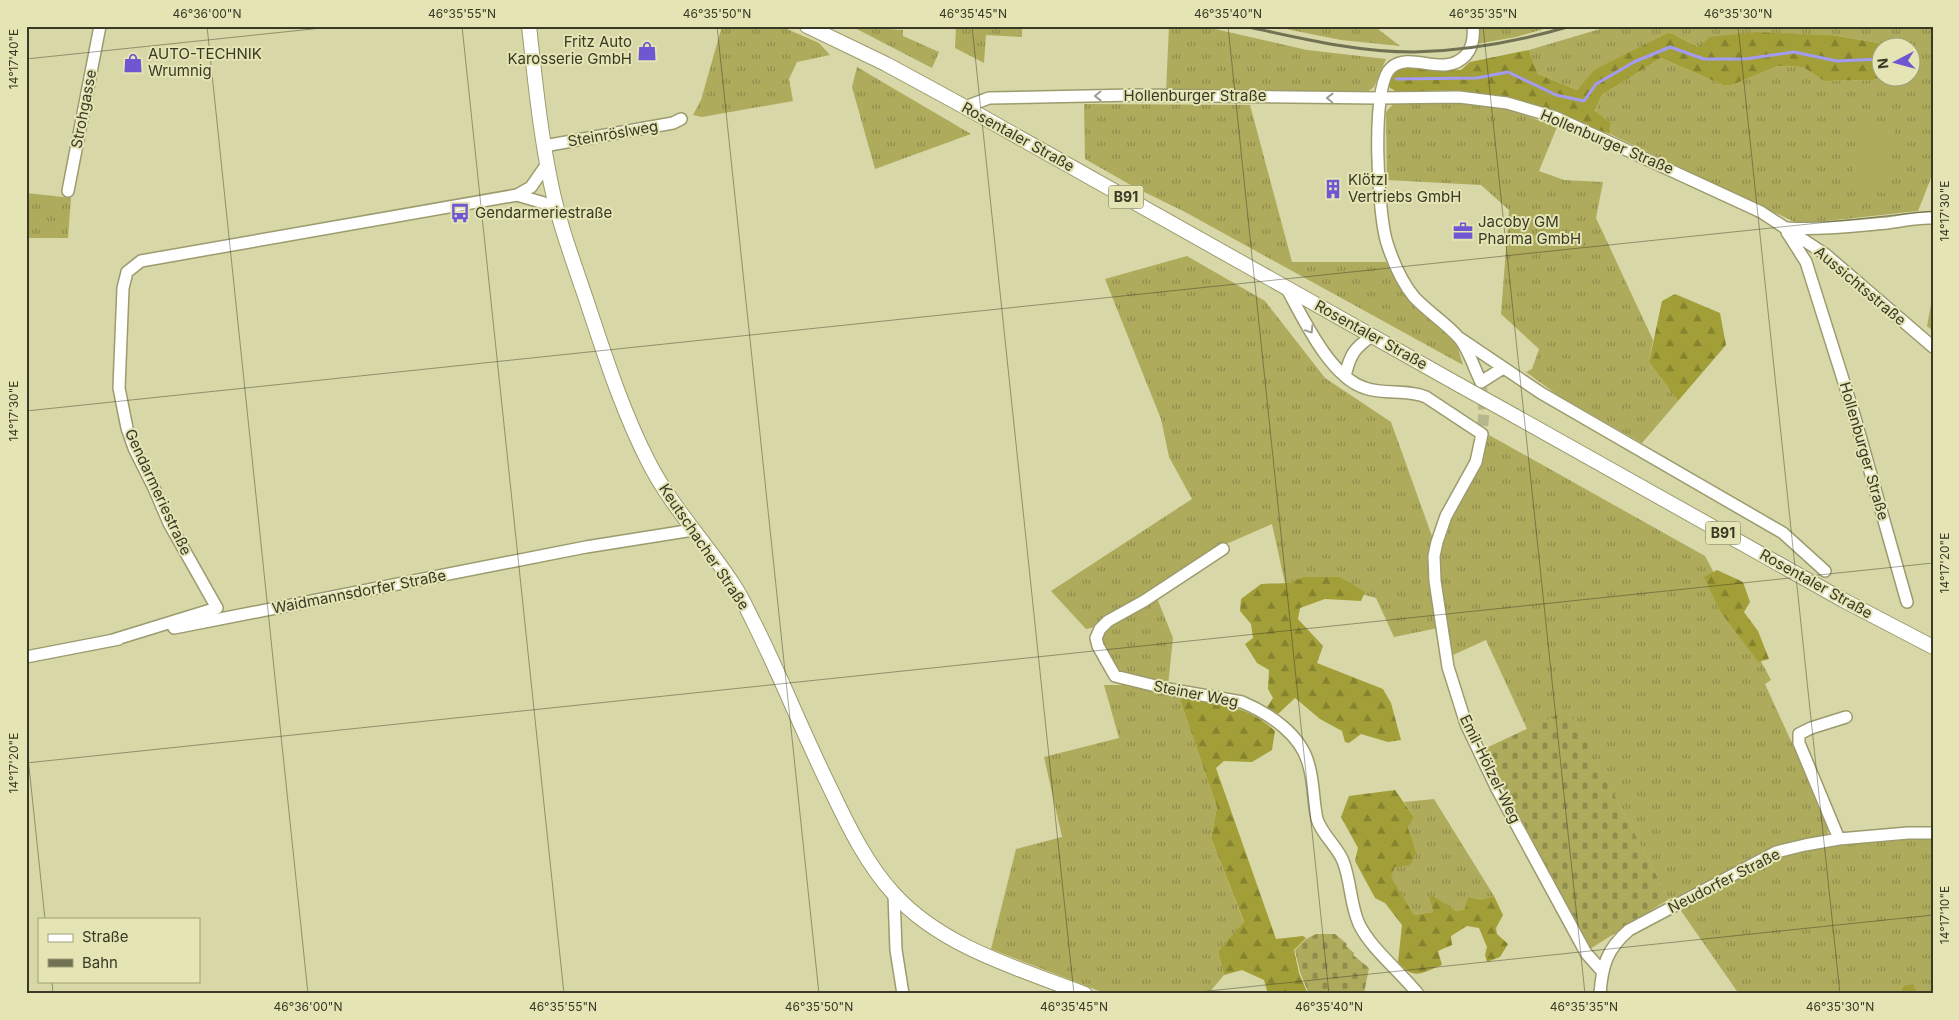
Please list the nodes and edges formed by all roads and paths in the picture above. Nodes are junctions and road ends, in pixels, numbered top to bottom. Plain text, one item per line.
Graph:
1 (100, 26) edge
2 (529, 26) edge
3 (807, 26) edge
4 (1473, 26) edge
5 (1379, 98) junction
6 (965, 107) junction
7 (681, 118) dead end
8 (544, 146) junction
9 (547, 164) junction
10 (551, 187) junction
11 (68, 191) dead end
12 (525, 193) junction
13 (560, 217) junction
14 (1933, 218) edge
15 (1785, 228) junction
16 (1286, 287) junction
17 (1372, 336) junction
18 (1460, 339) junction
19 (1933, 347) edge
20 (1504, 368) junction
21 (1344, 376) junction
22 (692, 530) junction
23 (1224, 549) dead end
24 (1825, 571) dead end
25 (1908, 602) dead end
26 (113, 640) junction
27 (1933, 647) edge
28 (26, 657) edge
29 (1846, 717) dead end
30 (1933, 833) edge
31 (1838, 839) junction
32 (894, 894) junction
33 (1602, 971) junction
34 (903, 994) edge
35 (1085, 994) edge
36 (1418, 994) edge
37 (1600, 994) edge

1 - 11 street, Strohgasse
2 - 8 main road, Keutschacher Straße
3 - 6 main road, Rosentaler Straße / B91
4 - 5 street
5 -> 6 street, Hollenburger Straße
5 - 15 street, Hollenburger Straße
5 - 18 street
6 - 16 main road, Rosentaler Straße / B91
7 - 8 street, Steinröslweg
8 - 9 main road, Keutschacher Straße
9 - 10 main road, Keutschacher Straße
9 - 12 street
10 - 12 street, Gendarmeriestraße
10 - 13 main road, Keutschacher Straße
12 - 13 street
12 - 26 street, Gendarmeriestraße
13 - 22 main road, Keutschacher Straße
14 - 15 street
15 - 19 street, Aussichtsstraße
15 - 25 street, Hollenburger Straße
16 - 17 main road, Rosentaler Straße / B91
16 -> 21 street, Emil-Hölzel-Weg
17 - 21 street
17 - 27 main road, Rosentaler Straße / B91, bridge
18 - 20 street
18 - 20 street
20 - 24 street
21 - 33 street, Emil-Hölzel-Weg
22 - 26 street, Waidmannsdorfer Straße
22 - 32 main road, Keutschacher Straße
23 - 36 street, Steiner Weg
26 - 28 street, Waidmannsdorfer Straße
29 - 31 street
30 - 31 street, Neudorfer Straße
31 - 33 street, Neudorfer Straße
32 - 34 street
32 - 35 main road, Keutschacher Straße
33 - 37 street

